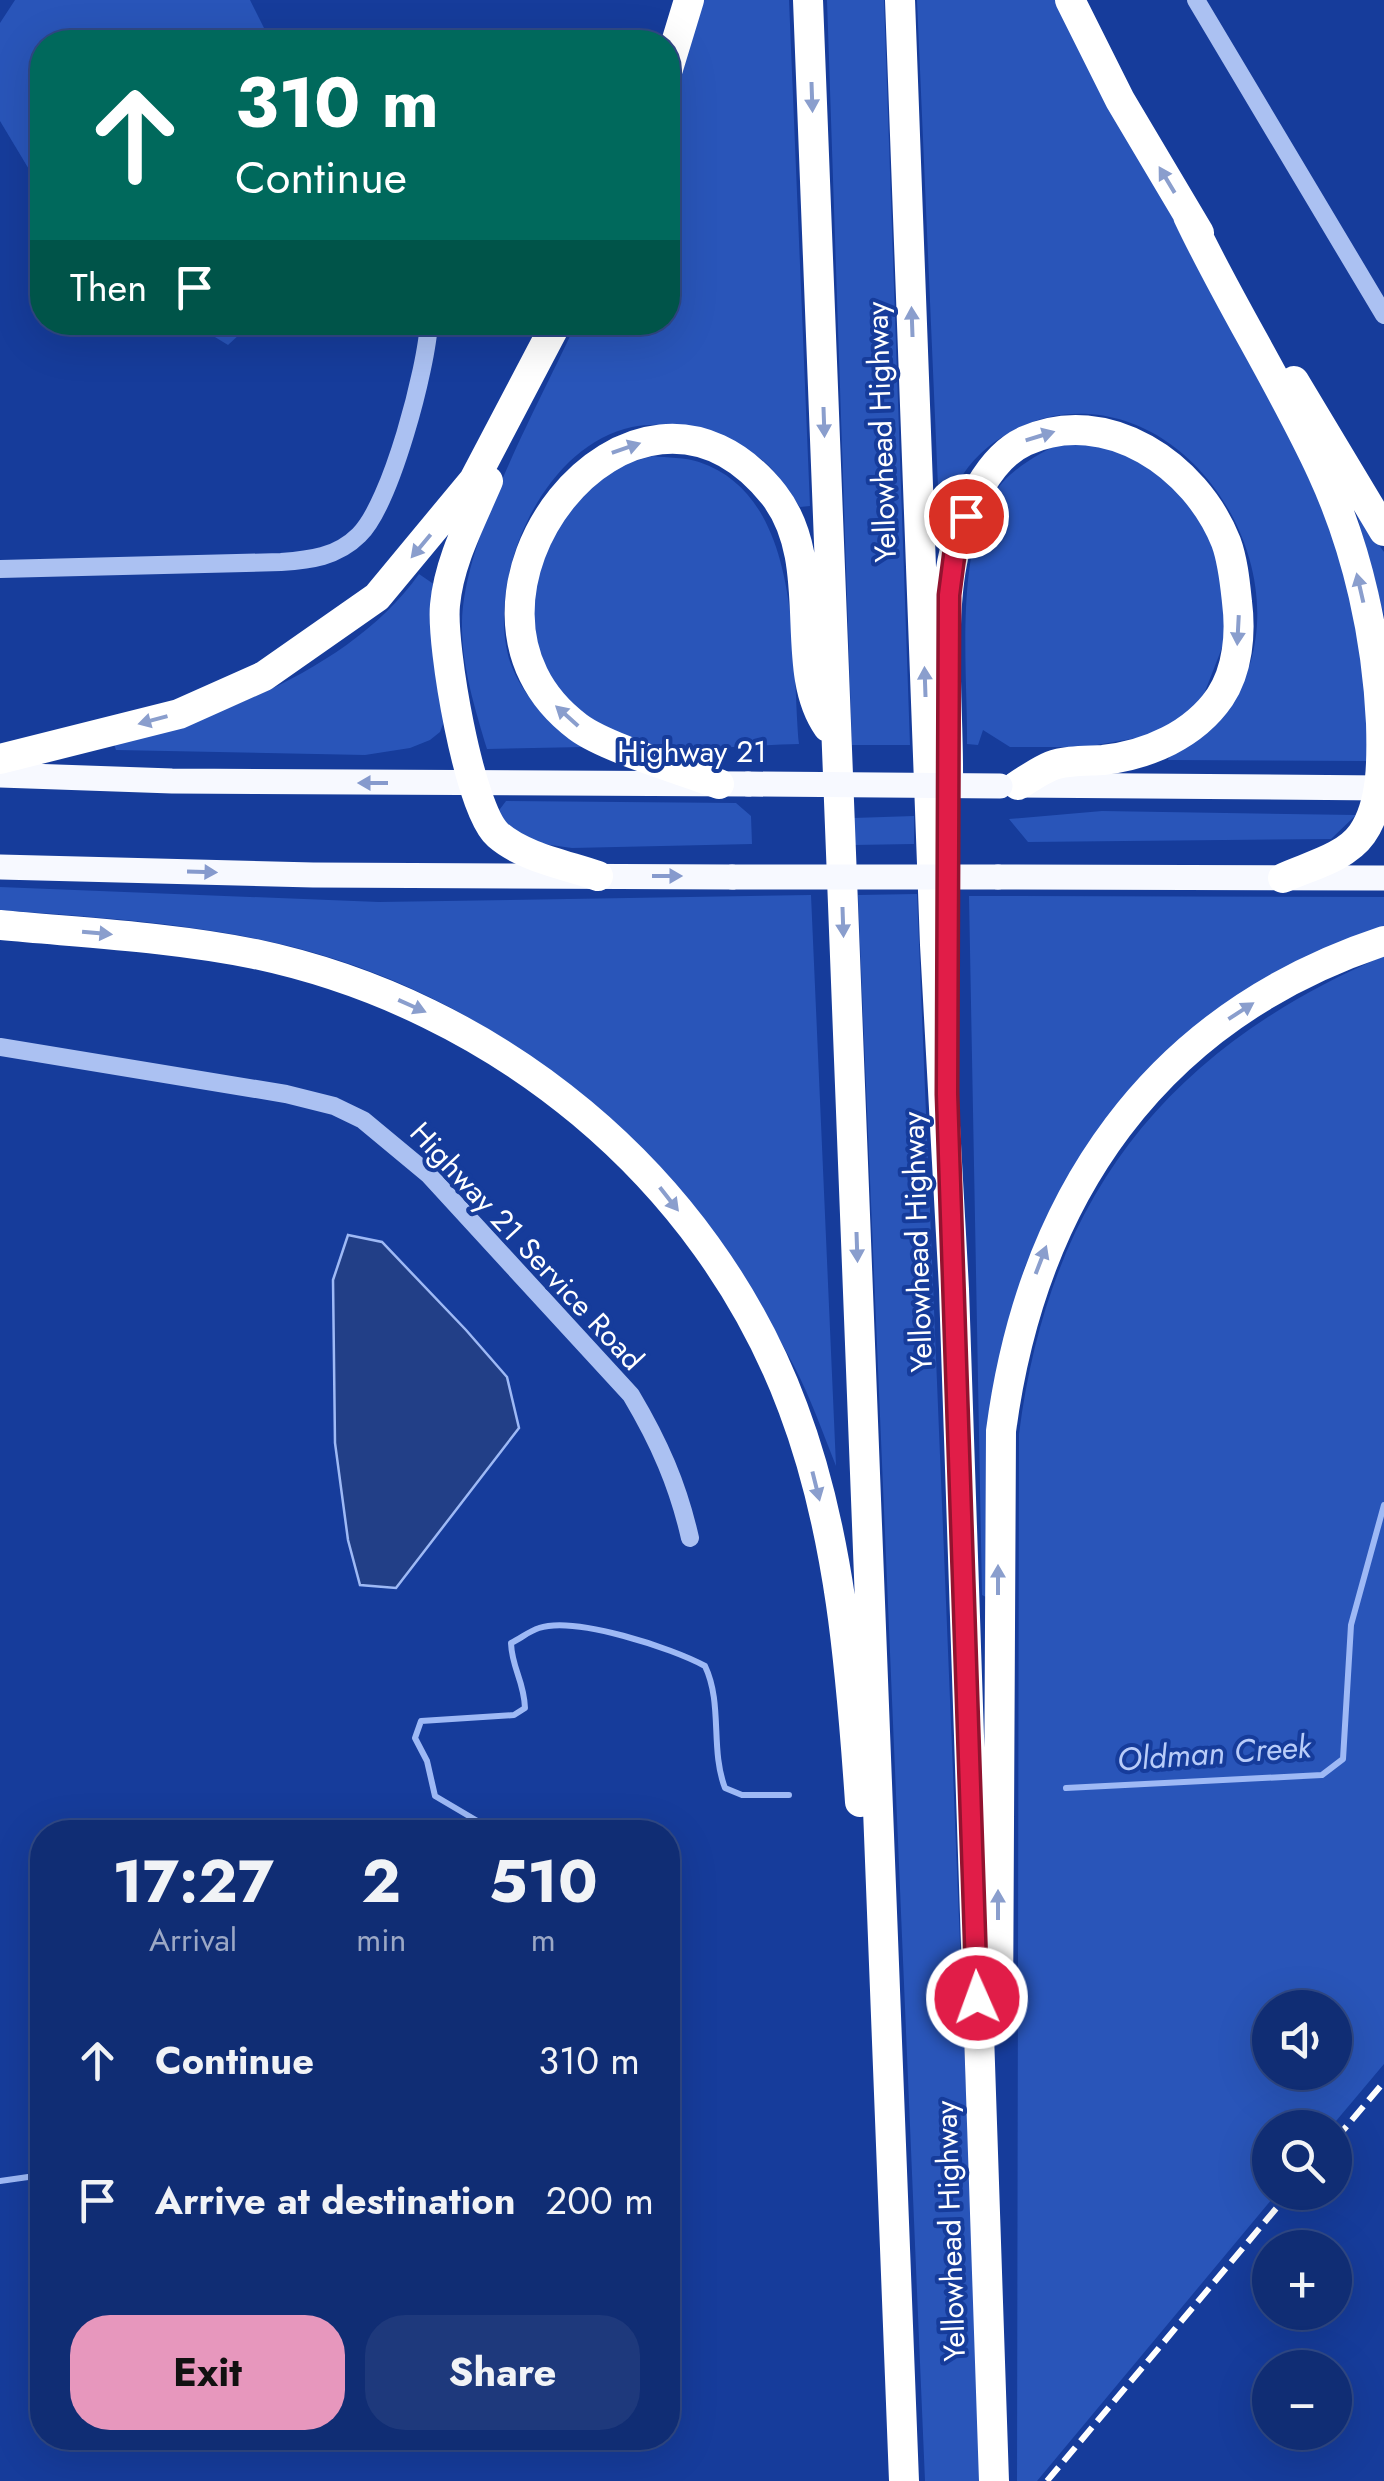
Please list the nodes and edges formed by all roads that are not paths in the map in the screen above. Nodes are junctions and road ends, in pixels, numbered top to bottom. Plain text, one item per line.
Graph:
1 (690, 0) edge
2 (808, 0) edge
3 (900, 0) edge
4 (1070, 0) edge
5 (1196, 0) edge
6 (680, 31) edge
7 (1188, 216) junction
8 (1384, 314) edge
9 (427, 335) edge
10 (551, 335) edge
11 (515, 408) junction
12 (1384, 531) edge
13 (0, 569) edge
14 (836, 738) junction
15 (0, 759) edge
16 (0, 776) edge
17 (470, 783) junction
18 (733, 784) junction
19 (1009, 785) junction
20 (1381, 788) edge
21 (0, 867) edge
22 (598, 876) junction
23 (1284, 878) junction
24 (1384, 878) edge
25 (0, 925) edge
26 (1384, 941) edge
27 (0, 1047) edge
28 (947, 1094) junction
29 (690, 1538) dead end
30 (887, 1972) junction
31 (989, 2352) junction
32 (904, 2481) edge
33 (994, 2481) edge

1 - 6 highway
2 -> 14 highway, Yellowhead Highway
28 -> 3 highway, Yellowhead Highway
7 -> 4 highway
5 - 8 street
7 - 12 highway
20 -> 7 highway
9 - 13 street
10 - 11 highway
11 -> 15 highway
11 - 17 highway
18 -> 14 highway
14 -> 30 highway, Yellowhead Highway
17 -> 16 main road, Highway 21
17 - 18 main road, Highway 21
17 - 22 highway
18 - 19 main road, Highway 21, bridge
19 - 20 main road, Highway 21
28 -> 19 highway
20 - 23 highway
21 -> 22 main road
22 -> 23 main road, bridge
23 - 24 main road
25 -> 30 highway
31 -> 26 highway
27 - 29 street, Highway 21 Service Road
28 - 31 highway, Yellowhead Highway
30 - 32 highway, Yellowhead Highway
31 - 33 highway, Yellowhead Highway

